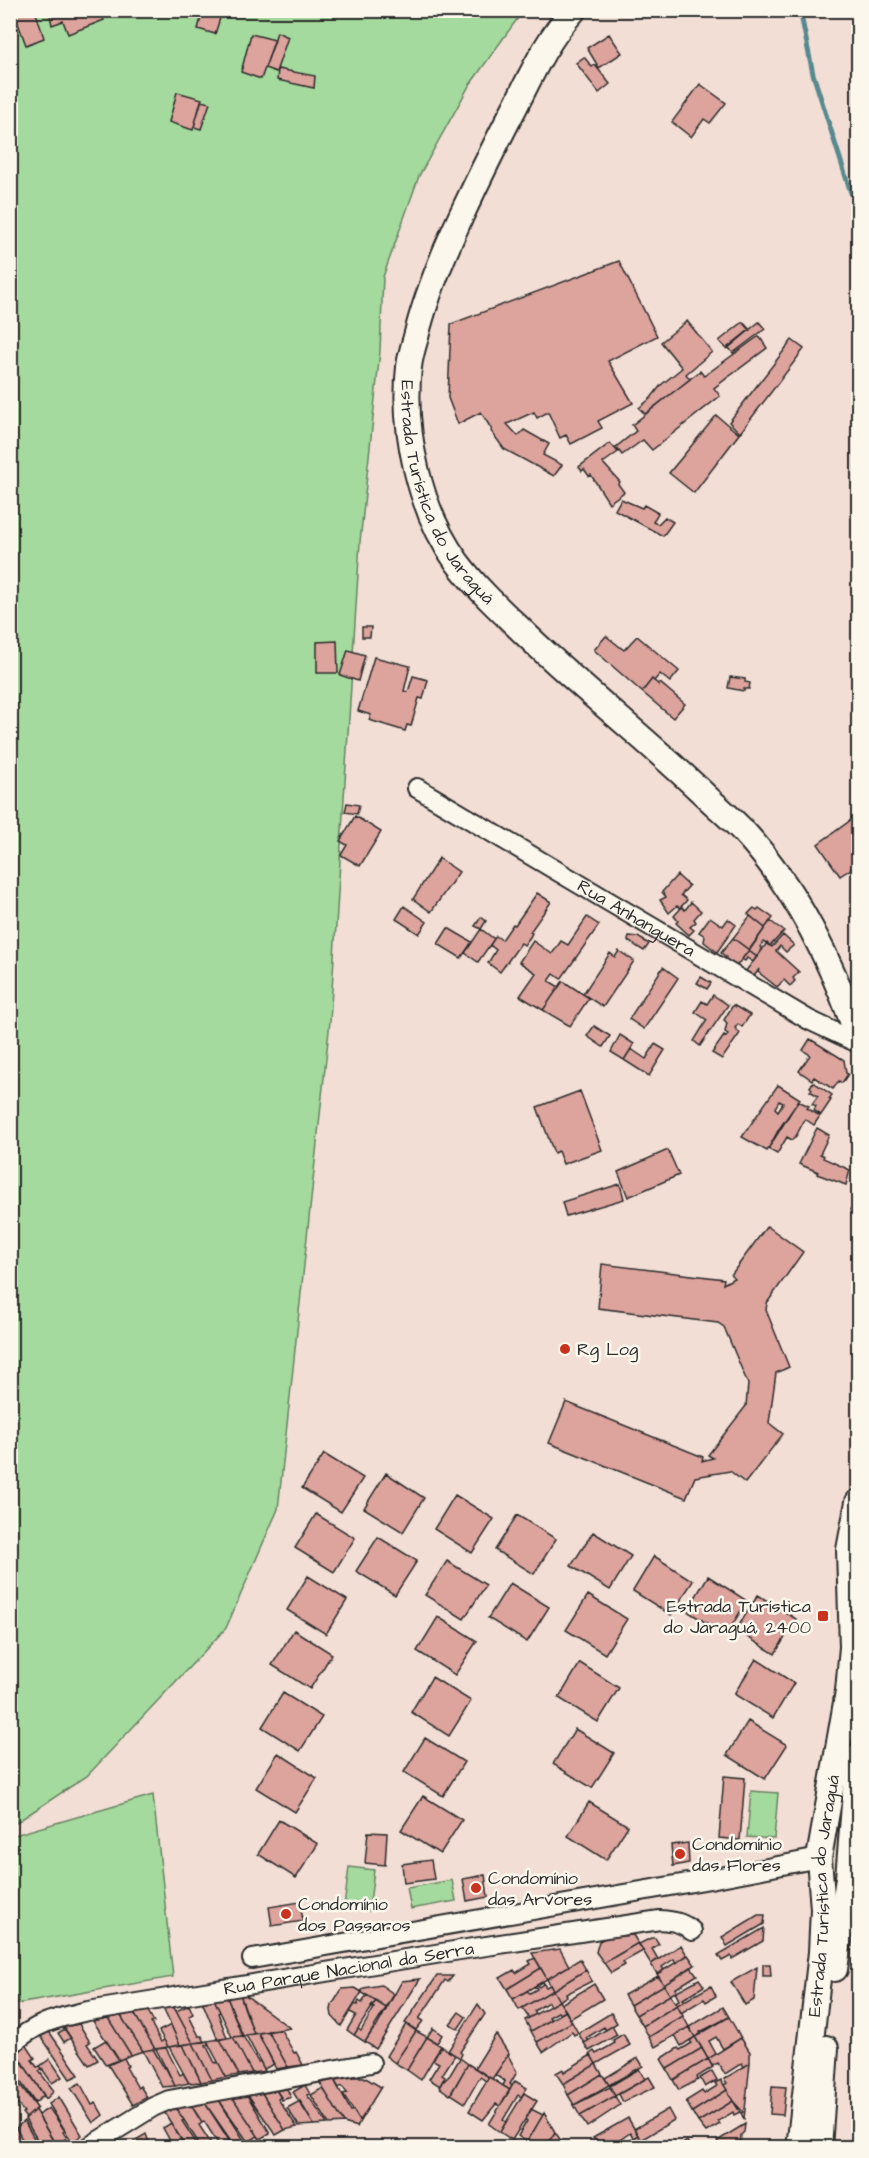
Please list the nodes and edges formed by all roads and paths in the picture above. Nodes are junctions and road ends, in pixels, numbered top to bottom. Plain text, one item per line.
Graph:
1 (574, 10) edge
2 (417, 788) dead end
3 (787, 885) junction
4 (858, 992) edge
5 (858, 1037) edge
6 (858, 1043) edge
7 (858, 1502) edge
8 (854, 1550) edge
9 (858, 1756) edge
10 (851, 1844) junction
11 (819, 1858) junction
12 (693, 1931) dead end
13 (252, 1959) dead end
14 (10, 2046) edge
15 (372, 2063) dead end
16 (87, 2148) edge
17 (799, 2148) edge
18 (819, 2148) edge

1 - 3 main road, Estrada Turística do Jaraguá
2 - 6 street, Rua Anhanguera
3 - 4 main road, Estrada Turística do Jaraguá
3 - 5 main road, Estrada Turística do Jaraguá
7 - 8 main road, Estrada Turística do Jaraguá
8 - 11 main road, Estrada Turística do Jaraguá
9 - 10 main road, Estrada Turística do Jaraguá
10 - 11 main road
10 - 18 main road, Estrada Turística do Jaraguá
11 - 13 street
11 - 17 main road, Estrada Turística do Jaraguá
12 - 14 street, Rua Parque Nacional da Serra
15 - 16 street

